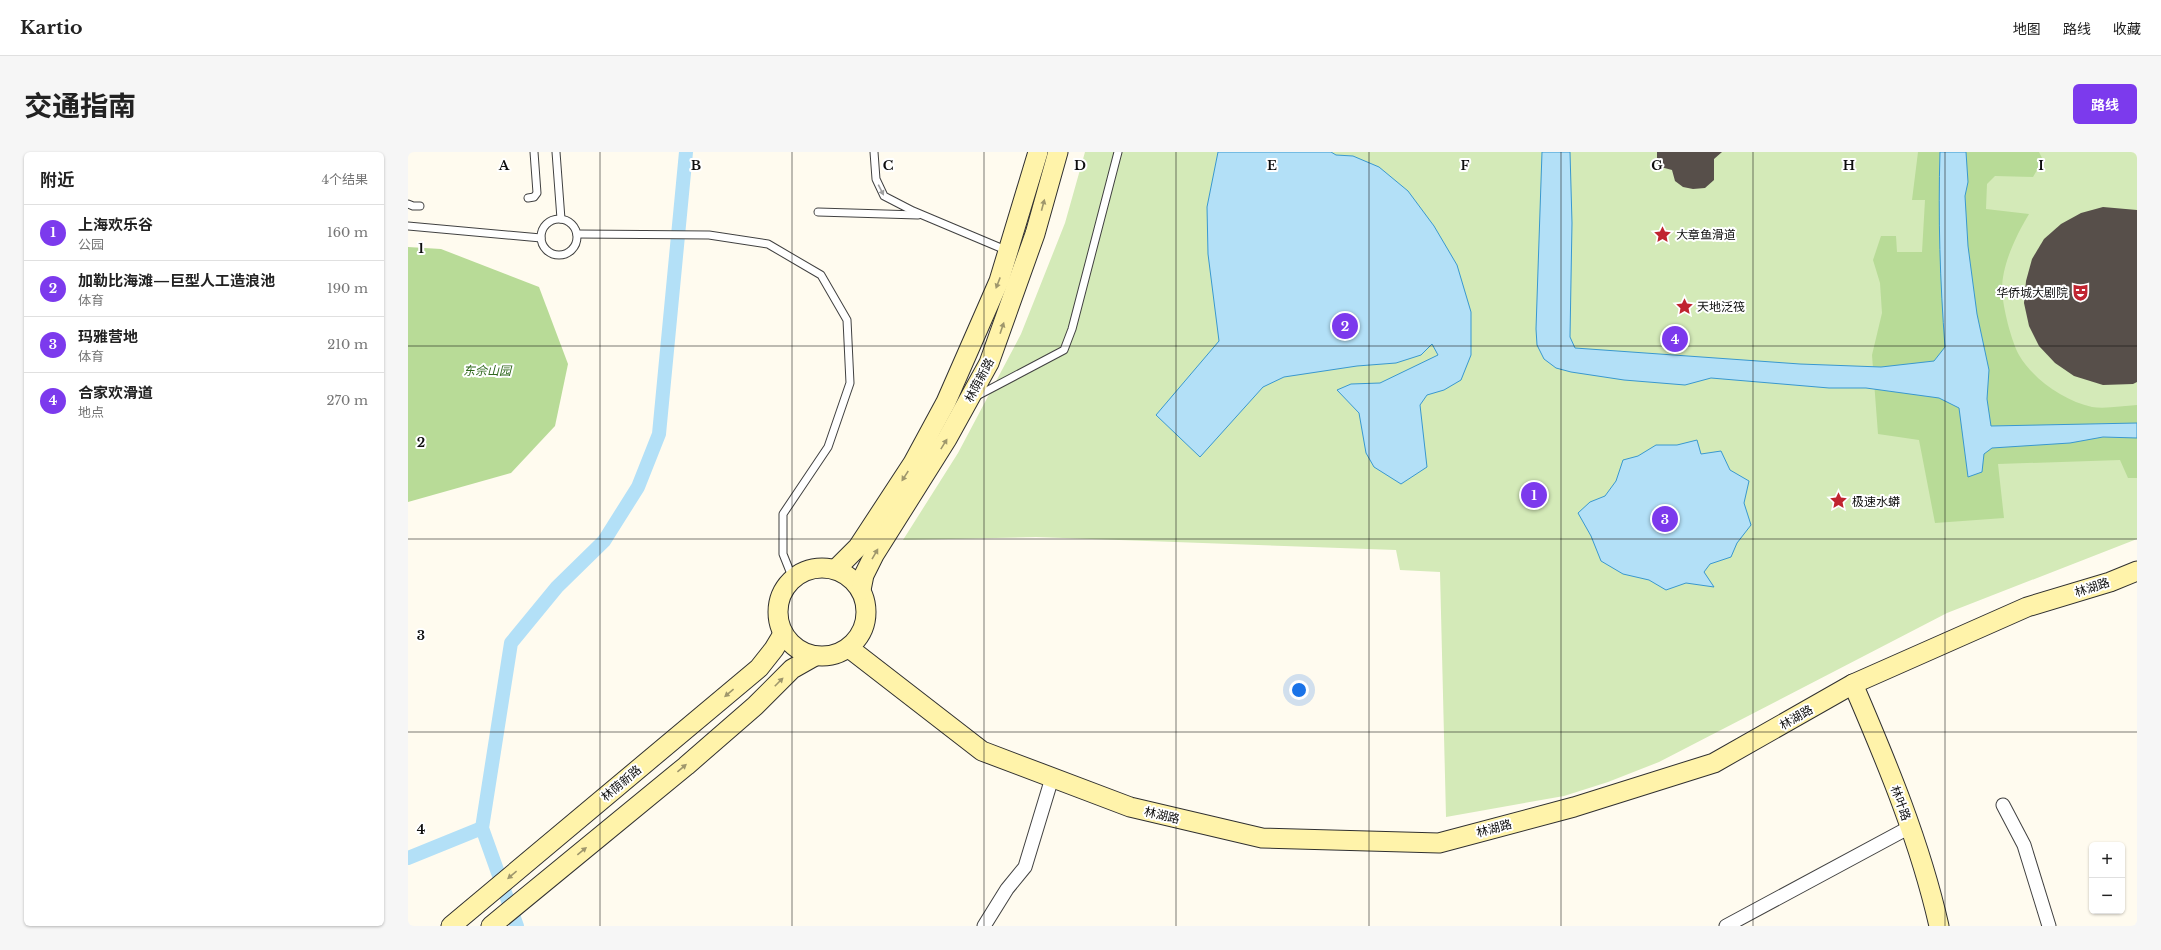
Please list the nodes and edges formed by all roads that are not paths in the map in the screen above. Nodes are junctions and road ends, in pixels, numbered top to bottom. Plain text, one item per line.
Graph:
1 (534, 152) edge
2 (556, 152) edge
3 (874, 152) edge
4 (1038, 152) edge
5 (1058, 152) edge
6 (1118, 152) edge
7 (528, 198) dead end
8 (408, 204) edge
9 (420, 206) dead end
10 (818, 212) dead end
11 (923, 216) junction
12 (561, 219) junction
13 (408, 226) edge
14 (577, 234) junction
15 (541, 238) junction
16 (1008, 252) junction
17 (969, 400) junction
18 (836, 569) junction
19 (2137, 571) edge
20 (793, 578) junction
21 (861, 590) junction
22 (783, 634) junction
23 (849, 648) junction
24 (815, 656) junction
25 (1853, 684) junction
26 (1052, 778) junction
27 (2003, 805) dead end
28 (1910, 827) junction
29 (451, 926) edge
30 (491, 926) edge
31 (984, 926) edge
32 (1726, 926) edge
33 (1939, 926) edge
34 (2049, 926) edge

1 - 7 lane
2 - 12 lane
3 -> 11 lane
4 - 16 main road, 林荫新路
17 -> 5 main road, 林荫新路
6 - 17 lane
8 - 9 lane
10 - 11 lane
11 - 16 lane
12 - 14 lane
12 - 15 lane
13 - 15 lane
14 - 15 lane
14 - 20 lane
16 -> 18 main road, 林荫新路
21 -> 17 main road, 林荫新路
18 - 20 main road
18 - 21 main road
19 - 25 main road, 林湖路
20 - 22 main road
21 - 23 main road
22 - 24 main road
22 -> 29 main road, 林荫新路
23 - 24 main road
23 - 26 main road, 林湖路
30 -> 24 main road
25 - 26 main road, 林湖路
25 - 28 main road, 林叶路
26 - 31 street
27 - 34 street
28 - 32 street
28 - 33 main road, 林叶路

